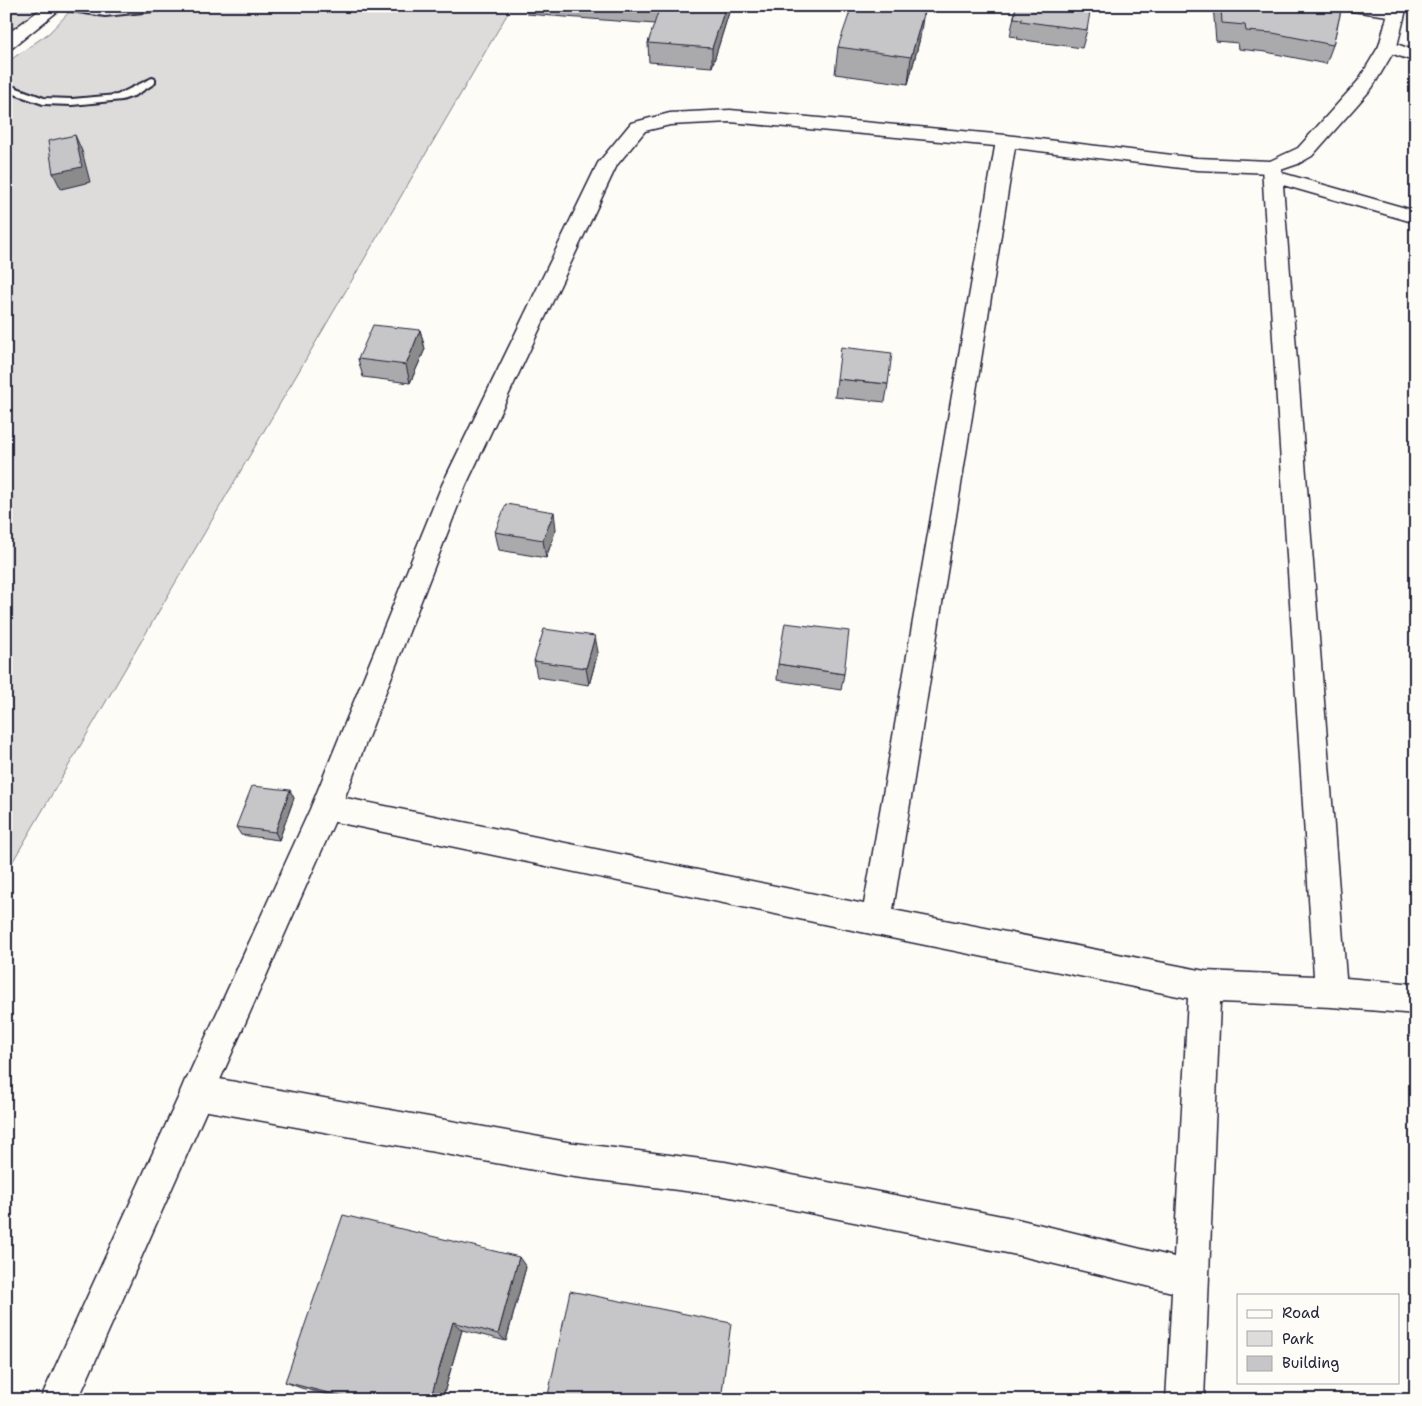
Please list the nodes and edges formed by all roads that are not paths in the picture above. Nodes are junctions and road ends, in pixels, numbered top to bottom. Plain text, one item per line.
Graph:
1 (57, 6) edge
2 (173, 6) edge
3 (1352, 6) edge
4 (1397, 9) edge
5 (6, 44) edge
6 (1388, 46) junction
7 (1416, 57) edge
8 (152, 81) dead end
9 (6, 87) edge
10 (1006, 141) junction
11 (1272, 172) junction
12 (1416, 217) edge
13 (326, 807) junction
14 (876, 921) junction
15 (1205, 986) junction
16 (1331, 992) junction
17 (1416, 999) edge
18 (197, 1092) junction
19 (1192, 1279) junction
20 (59, 1400) edge
21 (1185, 1400) edge

1 - 2 lane
1 - 5 street
3 - 4 street
4 - 6 street
6 - 7 street
6 - 11 street
8 - 9 lane
10 - 11 street
10 - 13 street
10 - 14 street
11 - 12 street
11 - 16 street
13 - 14 street
13 - 18 street
14 - 15 street
15 - 16 street
15 - 19 street
16 - 17 street
18 - 19 street
18 - 20 street
19 - 21 street

